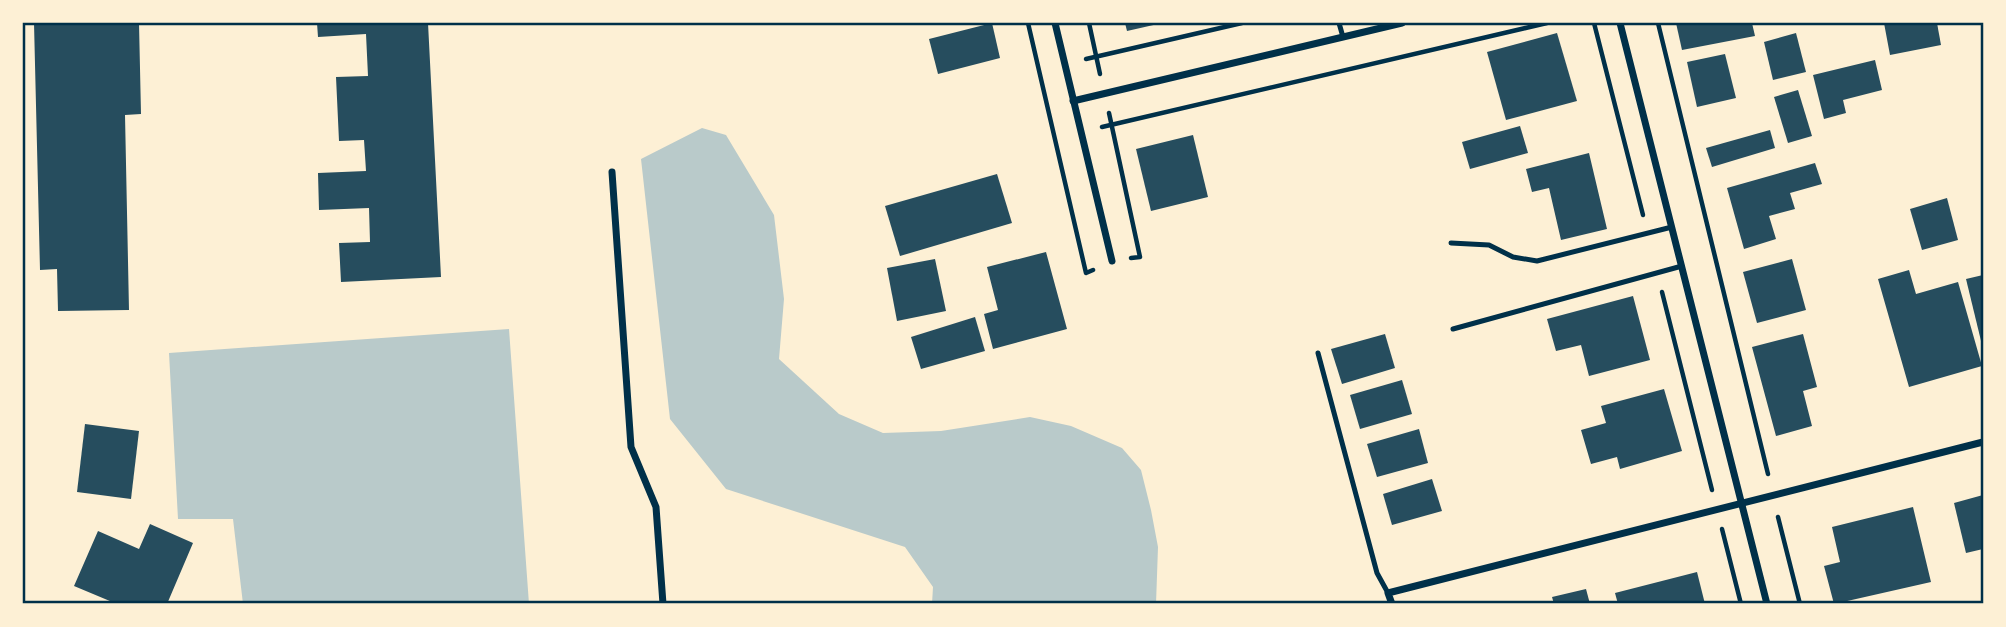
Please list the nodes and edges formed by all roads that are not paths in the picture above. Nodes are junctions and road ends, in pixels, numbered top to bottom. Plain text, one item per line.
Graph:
1 (1055, 23) edge
2 (1339, 23) edge
3 (1402, 23) edge
4 (1620, 23) edge
5 (1343, 37) junction
6 (1073, 101) junction
7 (612, 172) dead end
8 (1672, 227) junction
9 (1451, 243) dead end
10 (1112, 261) road end
11 (1682, 265) junction
12 (1452, 329) dead end
13 (1318, 353) dead end
14 (1983, 442) edge
15 (1742, 506) junction
16 (1388, 593) junction
17 (663, 604) edge
18 (1392, 604) edge
19 (1767, 604) edge

1 - 6 street
2 - 5 lane
3 - 5 street
4 - 8 street
5 - 6 street
6 - 10 street
7 - 17 street
8 - 9 lane
8 - 11 street
11 - 12 lane
11 - 15 street
13 - 16 lane
14 - 15 street
15 - 16 street
15 - 19 street
16 - 18 street

